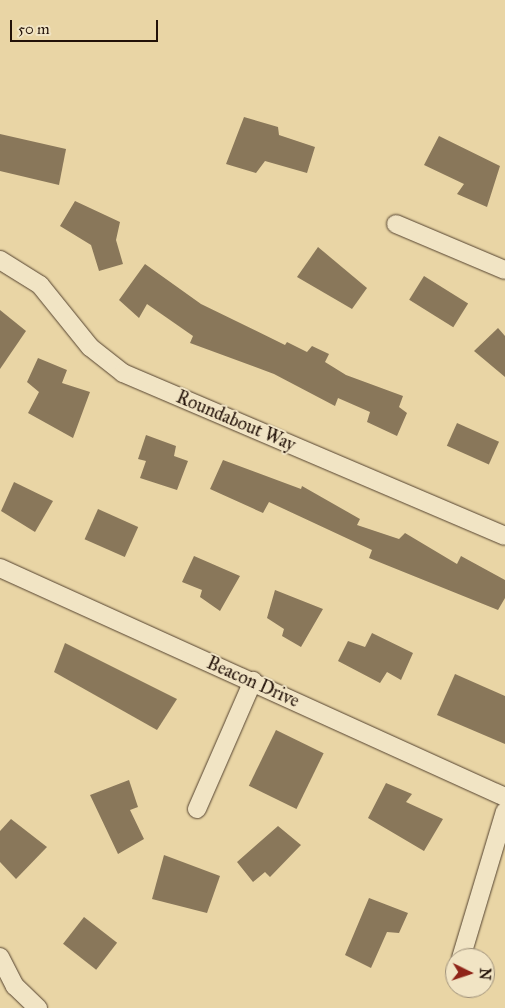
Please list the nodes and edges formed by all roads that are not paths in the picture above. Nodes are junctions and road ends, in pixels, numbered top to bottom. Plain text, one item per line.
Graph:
1 (396, 224) dead end
2 (0, 260) edge
3 (505, 270) edge
4 (505, 536) edge
5 (0, 568) edge
6 (253, 682) junction
7 (505, 797) edge
8 (197, 809) dead end
9 (505, 811) edge
10 (464, 948) edge
11 (0, 957) edge
12 (38, 1008) edge

1 - 3 street
2 - 4 street, Roundabout Way
5 - 6 street, Beacon Drive
6 - 7 street, Beacon Drive
6 - 8 street
9 - 10 street
11 - 12 street

